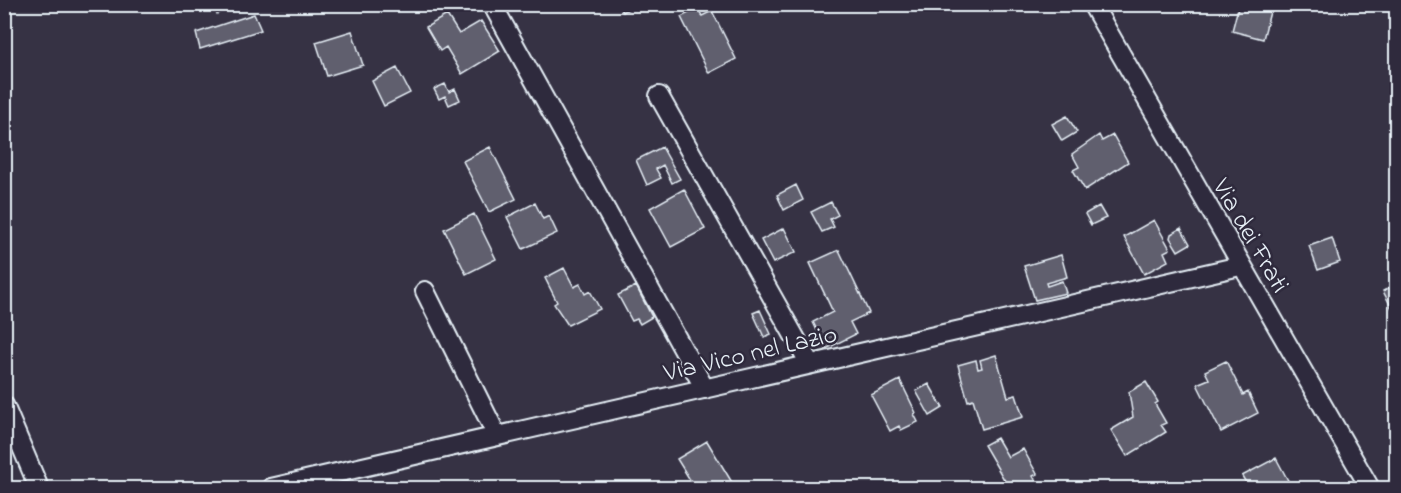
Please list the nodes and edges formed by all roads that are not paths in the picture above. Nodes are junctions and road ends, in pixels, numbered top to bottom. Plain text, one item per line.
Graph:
1 (492, 4) edge
2 (1092, 4) edge
3 (659, 96) dead end
4 (1240, 266) junction
5 (425, 291) dead end
6 (810, 364) junction
7 (705, 389) junction
8 (4, 405) edge
9 (497, 436) junction
10 (39, 489) edge
11 (271, 489) edge
12 (1370, 489) edge

1 - 7 street
2 - 4 street, Via dei Frati
3 - 6 street
4 - 6 street, Via Vico nel Lazio
4 - 12 street, Via dei Frati
5 - 9 street
6 - 7 street, Via Vico nel Lazio
7 - 9 street, Via Vico nel Lazio
8 - 10 street
9 - 11 street, Via Vico nel Lazio

